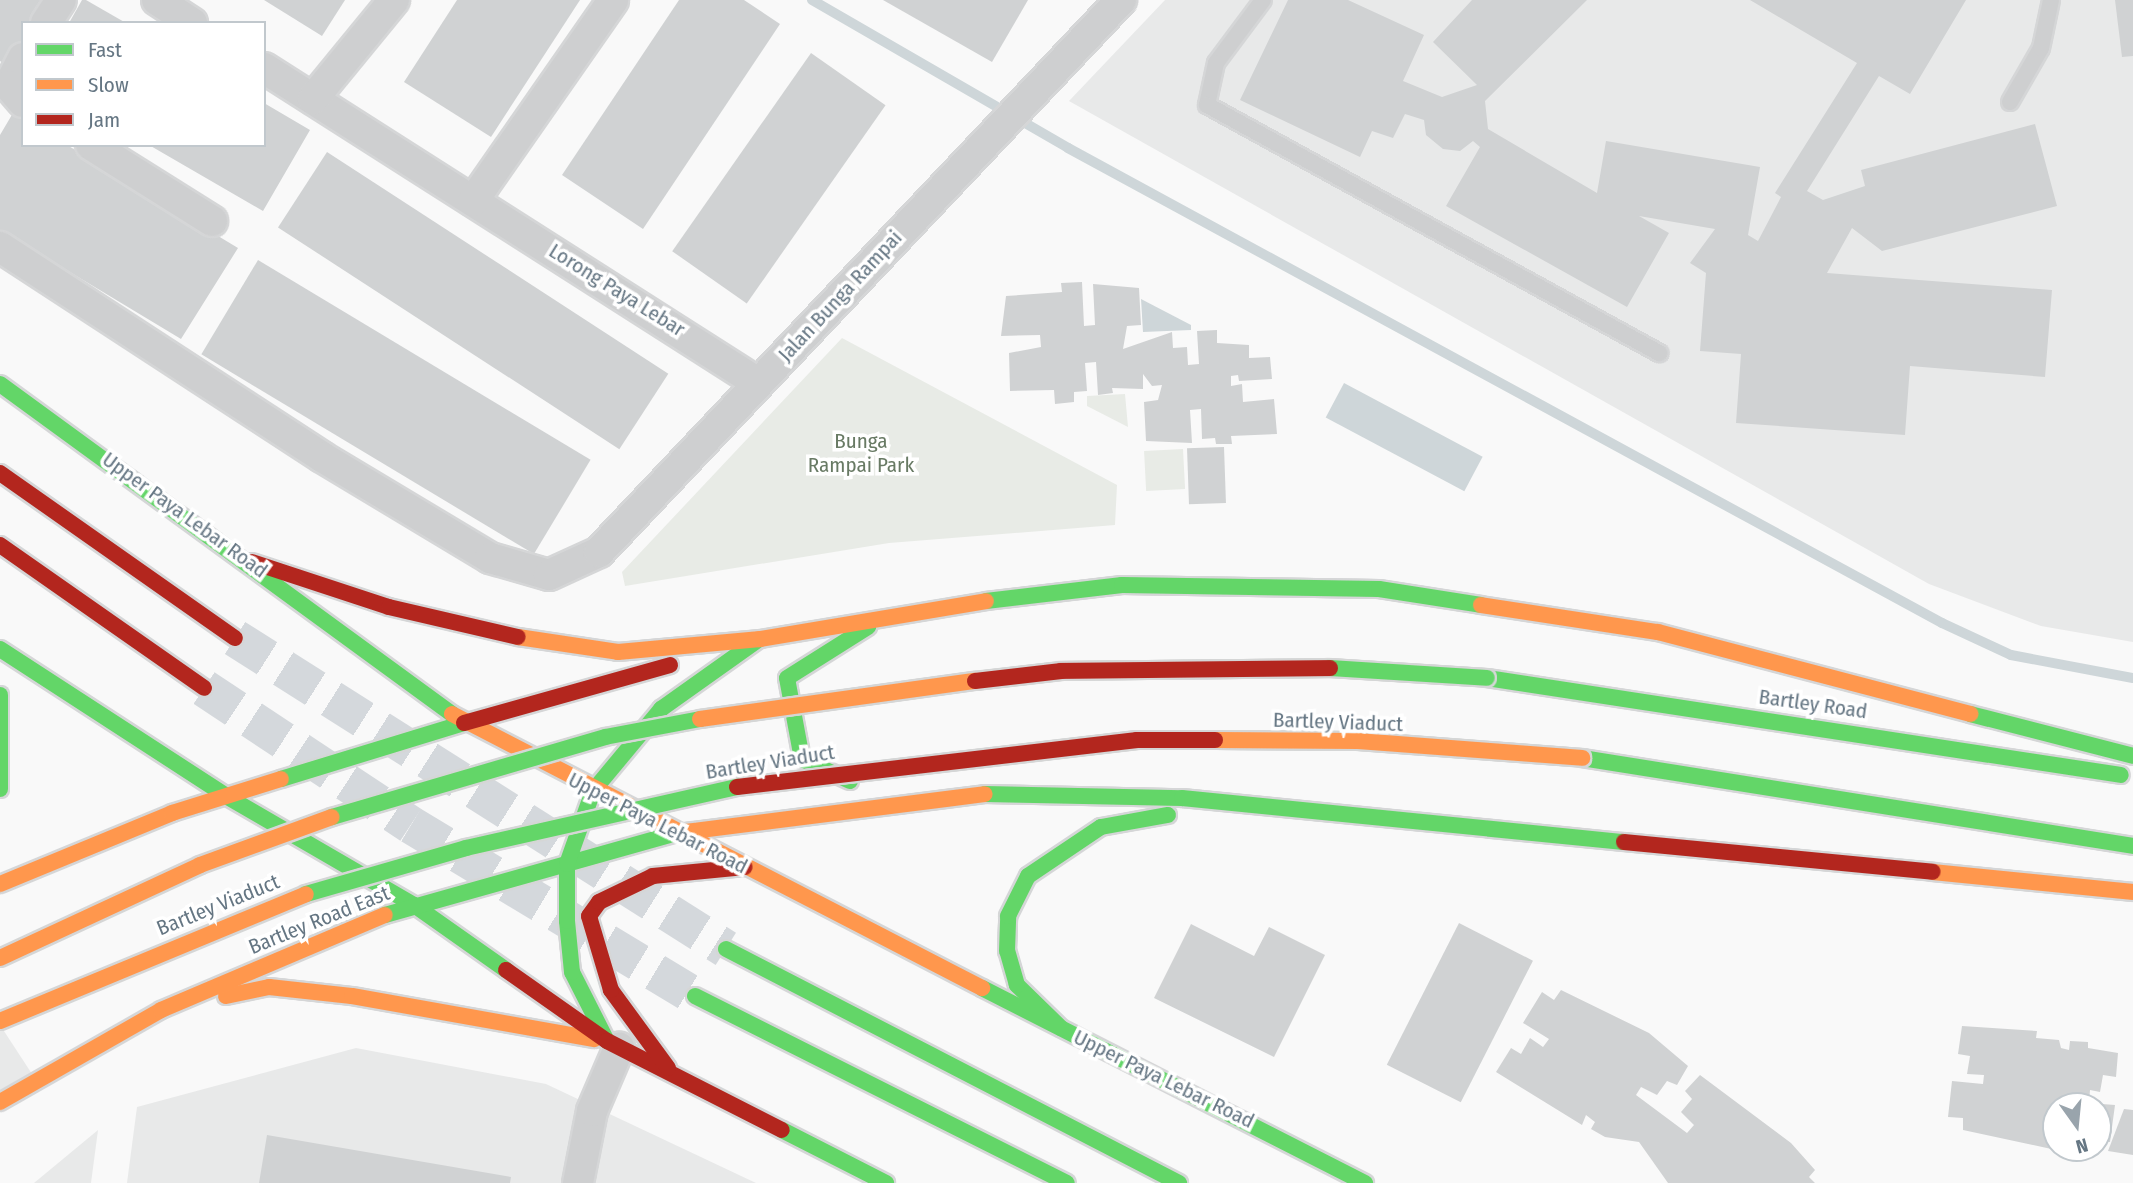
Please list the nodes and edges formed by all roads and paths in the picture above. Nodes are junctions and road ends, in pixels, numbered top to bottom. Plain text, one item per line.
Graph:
1 (61, 0) edge
2 (157, 0) edge
3 (394, 0) edge
4 (613, 0) edge
5 (1121, 0) edge
6 (1263, 0) edge
7 (2051, 0) edge
8 (47, 21) edge
9 (189, 21) edge
10 (21, 62) edge
11 (266, 69) edge
12 (313, 99) junction
13 (21, 100) edge
14 (2010, 102) dead end
15 (94, 147) edge
16 (473, 201) junction
17 (212, 221) dead end
18 (0, 247) edge
19 (1659, 353) dead end
20 (758, 383) junction
21 (0, 384) edge
22 (0, 473) edge
23 (0, 545) edge
24 (252, 562) junction
25 (882, 618) junction
26 (235, 638) tunnel mouth
27 (760, 639) junction
28 (0, 649) edge
29 (1487, 678) joint
30 (204, 688) tunnel mouth
31 (0, 695) edge
32 (464, 723) junction
33 (2133, 756) edge
34 (2133, 777) edge
35 (0, 789) edge
36 (593, 791) junction
37 (226, 796) junction
38 (893, 801) junction
39 (1228, 804) junction
40 (677, 833) junction
41 (2133, 846) edge
42 (567, 864) junction
43 (745, 867) junction
44 (0, 884) edge
45 (2133, 891) edge
46 (414, 905) junction
47 (726, 949) tunnel mouth
48 (0, 958) edge
49 (695, 996) tunnel mouth
50 (161, 1010) junction
51 (0, 1021) edge
52 (1061, 1028) junction
53 (613, 1044) junction
54 (678, 1081) junction
55 (0, 1102) edge
56 (578, 1183) edge
57 (886, 1183) edge
58 (1067, 1183) edge
59 (1179, 1183) edge
60 (1365, 1183) edge

1 - 8 street
2 - 9 street
3 - 12 street
4 - 16 street
5 - 20 street, Jalan Bunga Rampai
6 - 19 lane
7 - 14 lane
10 - 13 street
11 - 12 street, Lorong Paya Lebar
12 - 16 street, Lorong Paya Lebar
15 - 17 street
16 - 20 street, Lorong Paya Lebar
18 - 20 street, Jalan Bunga Rampai
21 - 24 main road, Upper Paya Lebar Road
22 - 26 main road
23 - 30 main road
24 - 27 main road
24 - 32 main road, Upper Paya Lebar Road
25 - 27 main road
25 - 33 main road
25 - 38 main road
27 - 32 main road
27 - 36 main road
28 - 37 main road
29 - 34 main road, Bartley Road
29 - 48 main road, Bartley Viaduct, bridge
31 - 35 main road
32 - 36 main road, Upper Paya Lebar Road
32 - 37 main road
36 - 40 main road, Upper Paya Lebar Road
36 - 42 main road
37 - 44 main road
37 - 46 main road
38 - 39 main road, Bartley Road East
38 - 40 main road, Bartley Road East
39 - 45 main road
39 - 52 main road
40 - 42 main road, Bartley Road East
40 - 43 main road, Upper Paya Lebar Road
41 - 51 main road, Bartley Viaduct, bridge
42 - 46 main road, Bartley Road East
42 - 53 main road
43 - 52 main road, Upper Paya Lebar Road
43 - 54 main road
46 - 50 main road, Bartley Road East
46 - 53 main road
47 - 59 main road
49 - 58 main road
50 - 53 main road
50 - 55 main road, Bartley Road East
52 - 60 main road, Upper Paya Lebar Road
53 - 54 main road
53 - 56 street
54 - 57 main road

